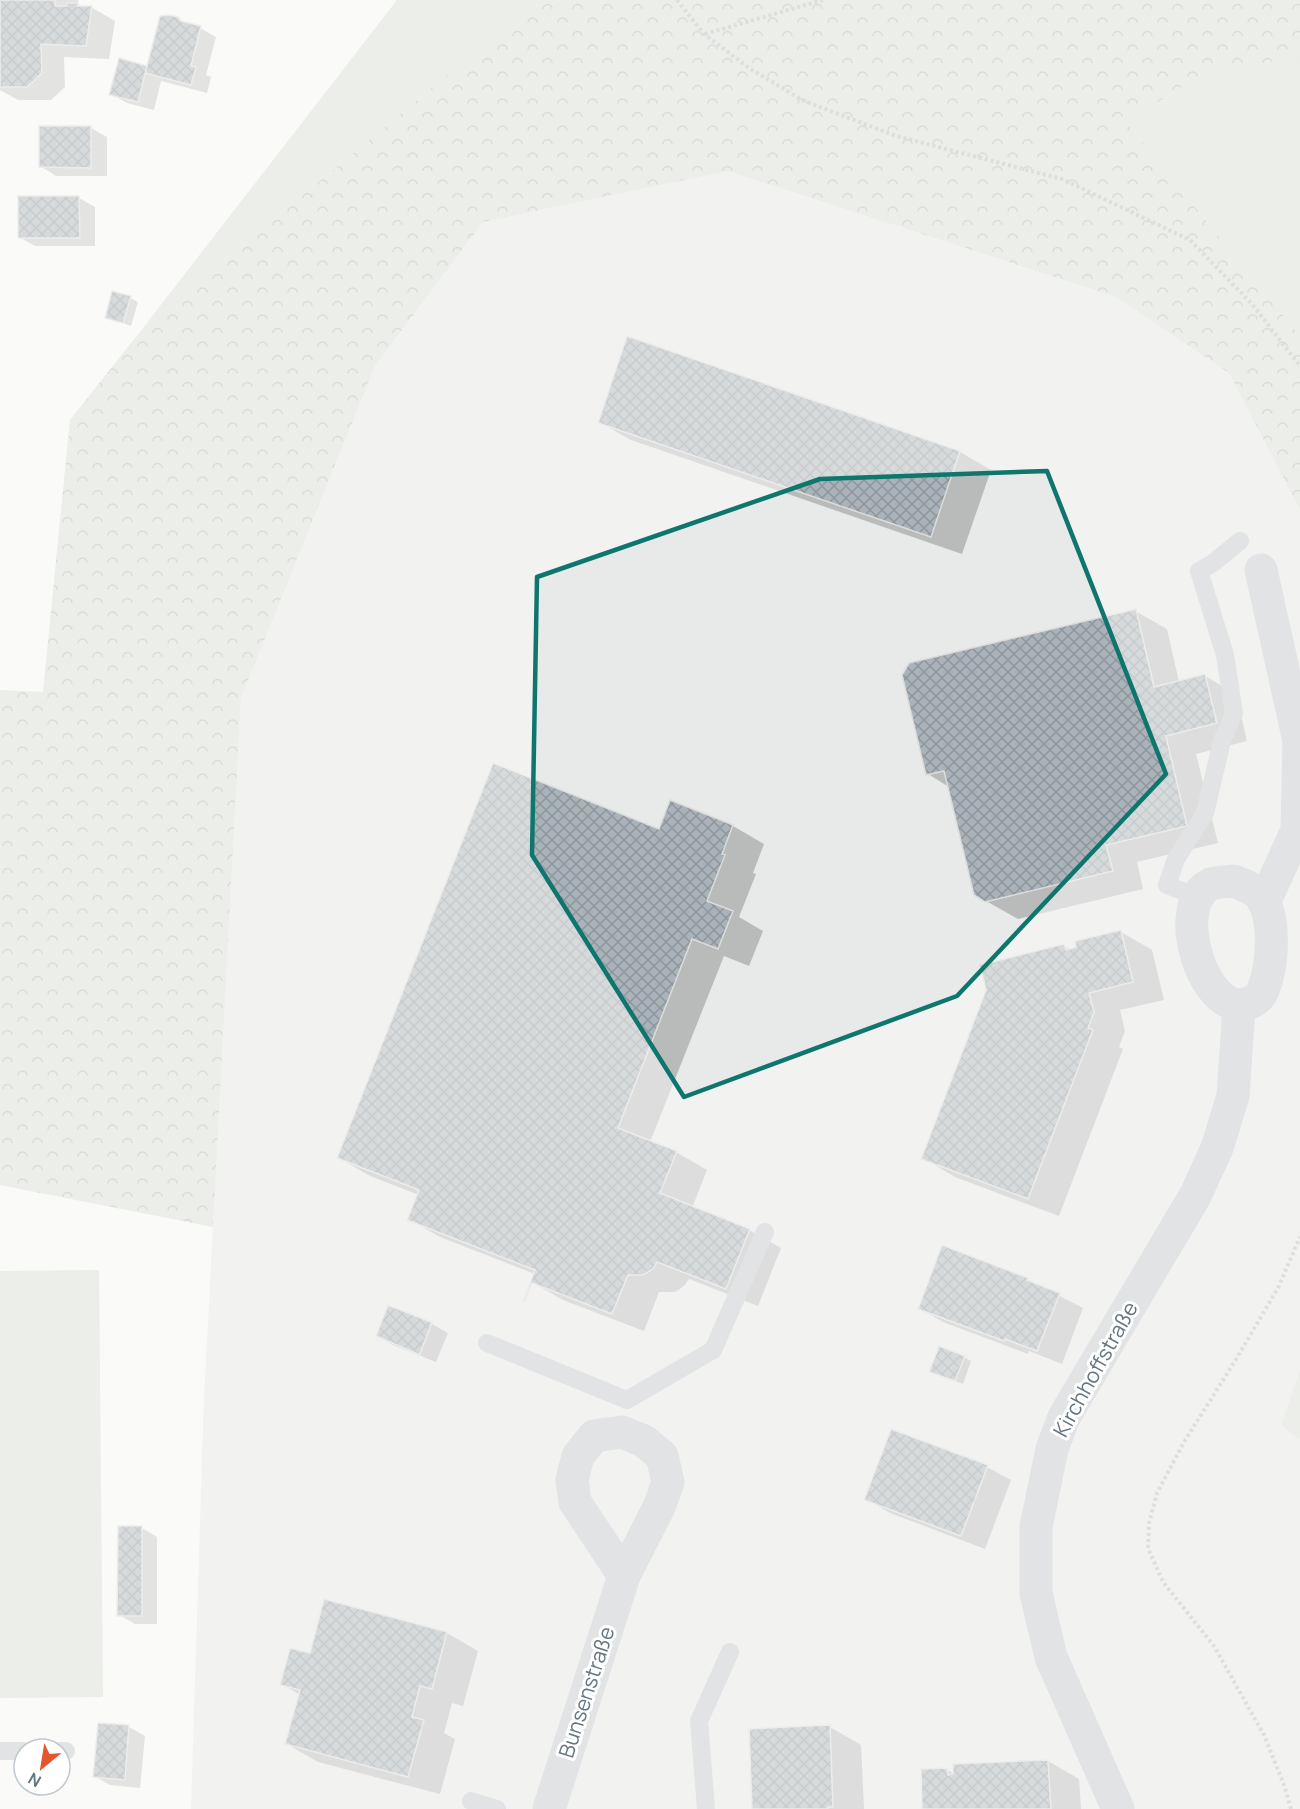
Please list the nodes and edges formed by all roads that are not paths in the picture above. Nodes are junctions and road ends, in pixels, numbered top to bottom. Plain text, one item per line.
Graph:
1 (1240, 541) dead end
2 (1261, 570) dead end
3 (1197, 897) junction
4 (1264, 903) junction
5 (1239, 1006) junction
6 (765, 1232) dead end
7 (487, 1343) dead end
8 (627, 1400) junction
9 (622, 1432) junction
10 (624, 1576) junction
11 (730, 1652) dead end
12 (471, 1801) dead end
13 (497, 1809) edge
14 (549, 1809) edge
15 (706, 1809) edge
16 (1118, 1809) edge

1 - 3 lane
2 - 4 street
3 - 4 street
3 - 5 street
4 - 5 street
5 - 16 street, Kirchhoffstraße
6 - 8 lane
7 - 8 lane
8 - 9 lane
9 - 10 street, Bunsenstraße
9 - 10 street
10 - 14 street, Bunsenstraße
11 - 15 lane
12 - 13 lane

